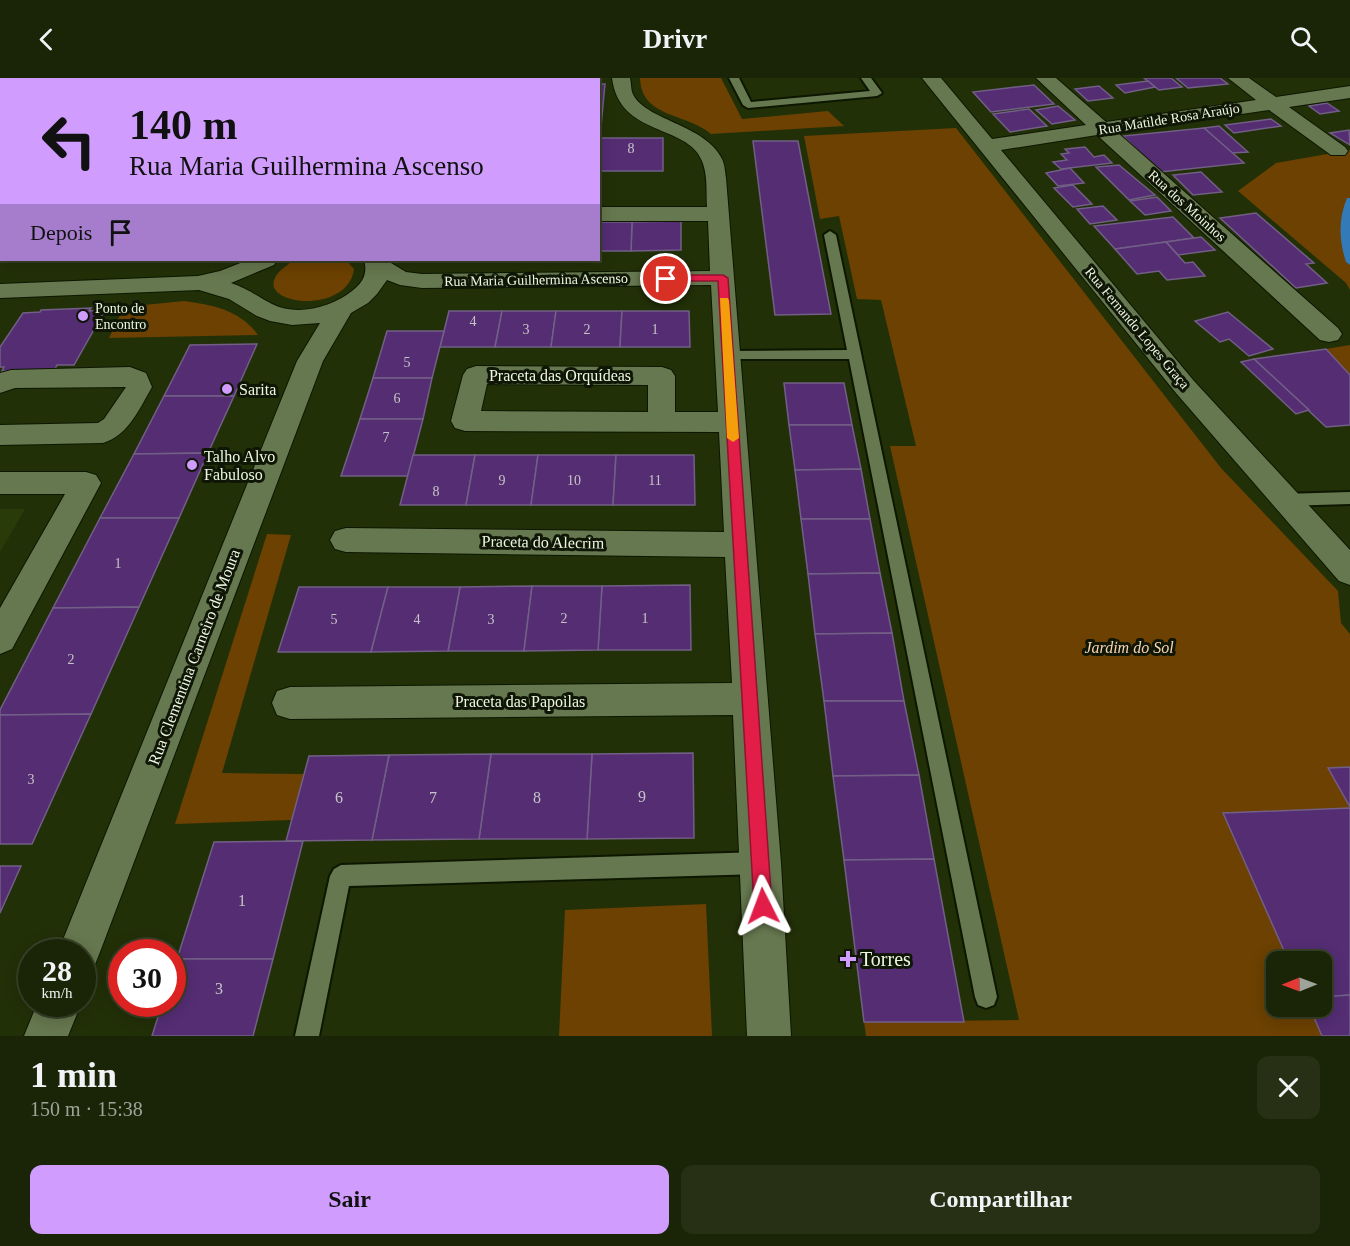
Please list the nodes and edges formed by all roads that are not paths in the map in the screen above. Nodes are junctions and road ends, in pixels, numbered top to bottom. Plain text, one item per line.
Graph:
1 (621, 78) edge
2 (734, 78) edge
3 (866, 78) edge
4 (931, 78) edge
5 (1045, 78) edge
6 (1237, 78) edge
7 (1350, 92) edge
8 (1273, 103) junction
9 (1103, 130) junction
10 (987, 146) junction
11 (1338, 152) dead end
12 (600, 214) edge
13 (718, 214) junction
14 (830, 235) dead end
15 (265, 261) edge
16 (266, 261) edge
17 (376, 262) edge
18 (723, 278) junction
19 (422, 281) junction
20 (198, 283) junction
21 (0, 291) edge
22 (253, 303) junction
23 (350, 303) junction
24 (283, 316) junction
25 (1329, 334) dead end
26 (855, 354) junction
27 (728, 355) junction
28 (310, 361) junction
29 (0, 384) edge
30 (732, 422) junction
31 (661, 423) junction
32 (0, 435) edge
33 (0, 483) edge
34 (1350, 498) edge
35 (1283, 500) junction
36 (346, 540) dead end
37 (740, 545) junction
38 (1348, 568) edge
39 (0, 639) edge
40 (750, 699) junction
41 (290, 703) dead end
42 (761, 863) junction
43 (84, 939) edge
44 (986, 997) dead end
45 (54, 1017) edge
46 (46, 1036) edge
47 (307, 1036) edge
48 (769, 1036) edge

1 - 13 street
2 - 3 lane
4 - 10 street, Rua Fernando Lopes Graça
5 - 9 street, Rua dos Moinhos
6 - 8 street
7 - 8 street, Rua Matilde Rosa Araújo
8 - 9 street, Rua Matilde Rosa Araújo
8 - 11 street
9 - 10 street, Rua Matilde Rosa Araújo
9 - 25 street, Rua dos Moinhos
10 - 35 street, Rua Fernando Lopes Graça
12 - 13 street
13 - 18 street
14 - 26 lane
15 - 20 street
16 - 22 street
17 - 19 street, Rua Maria Guilhermina Ascenso
17 - 23 street, Rua Clementina Carneiro de Moura
18 - 19 street, Rua Maria Guilhermina Ascenso
18 - 27 street
19 - 23 street, Rua Maria Guilhermina Ascenso
20 - 21 street
20 - 22 street
22 - 24 street
23 - 24 street
23 - 28 street, Rua Clementina Carneiro de Moura
24 - 28 street
26 - 27 lane
26 - 44 lane
27 - 30 street
28 - 43 street, Rua Clementina Carneiro de Moura
29 - 32 street
30 - 31 street, Praceta das Orquídeas
30 - 37 street
31 - 31 street, Praceta das Orquídeas
33 - 39 street
34 - 35 lane
35 - 38 street, Rua Fernando Lopes Graça
36 - 37 street, Praceta do Alecrim
37 - 40 street
40 - 41 street, Praceta das Papoilas
40 - 42 street
42 - 47 lane
42 - 48 street
45 - 46 street

